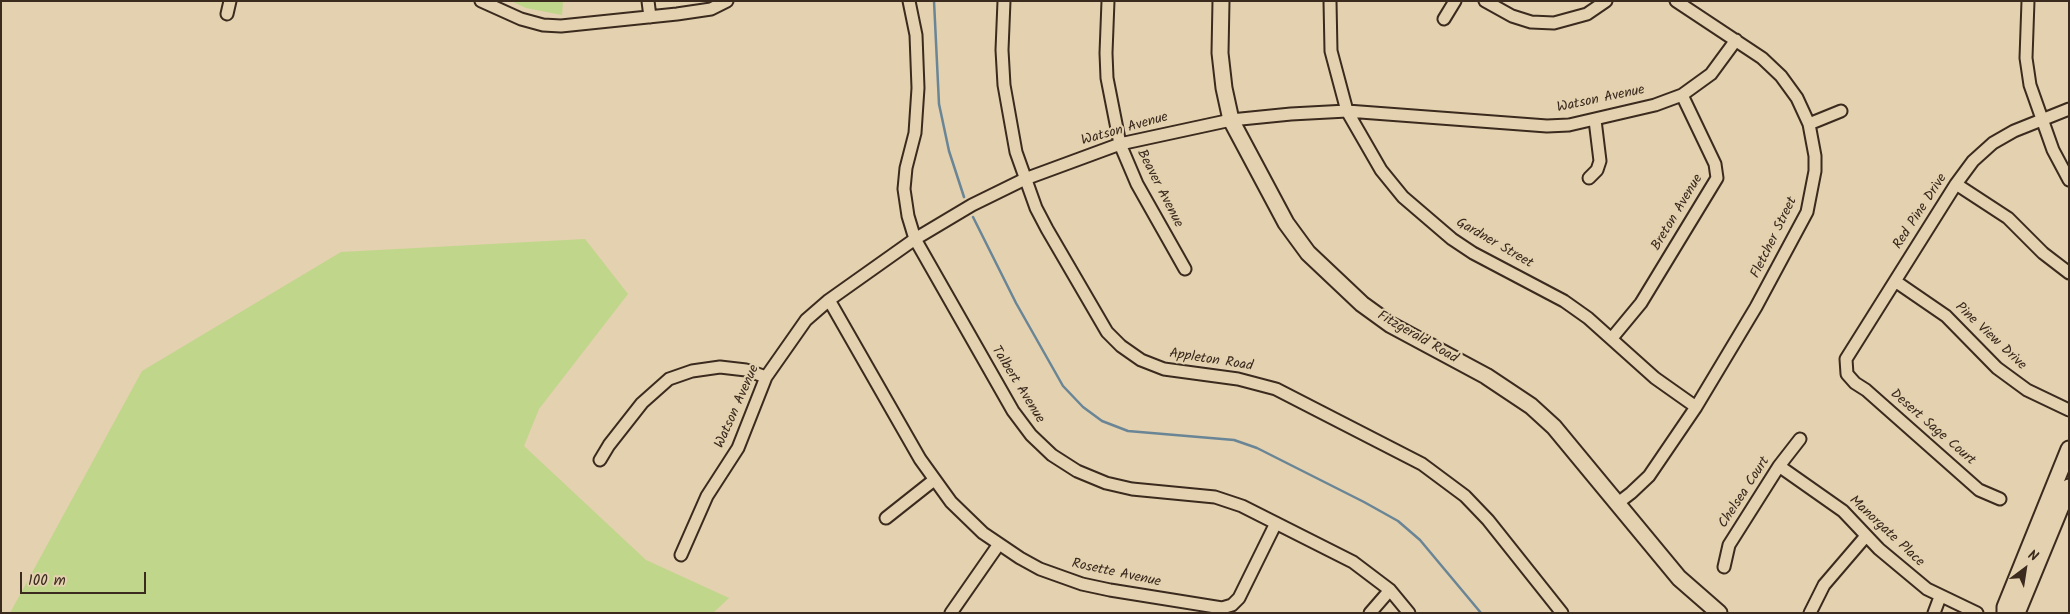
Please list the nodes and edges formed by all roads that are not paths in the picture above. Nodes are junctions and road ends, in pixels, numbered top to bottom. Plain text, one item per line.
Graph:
1 (230, 1) edge
2 (481, 1) edge
3 (648, 1) edge
4 (727, 1) edge
5 (909, 1) edge
6 (1004, 1) edge
7 (1108, 1) edge
8 (1221, 1) edge
9 (1330, 1) edge
10 (1455, 1) edge
11 (1485, 1) edge
12 (1606, 1) edge
13 (1676, 1) edge
14 (2028, 1) edge
15 (227, 14) dead end
16 (644, 18) junction
17 (1444, 19) dead end
18 (1736, 40) junction
19 (1682, 94) junction
20 (2069, 109) edge
21 (1347, 111) junction
22 (1841, 111) dead end
23 (1231, 120) junction
24 (1595, 120) junction
25 (2042, 120) junction
26 (1809, 124) junction
27 (1120, 144) junction
28 (1589, 178) dead end
29 (1025, 179) junction
30 (2069, 180) edge
31 (1956, 184) junction
32 (915, 239) junction
33 (1185, 269) dead end
34 (2069, 273) edge
35 (1895, 281) junction
36 (829, 300) junction
37 (1612, 338) junction
38 (1848, 374) joint
39 (766, 377) junction
40 (1696, 406) junction
41 (2069, 410) edge
42 (1800, 439) dead end
43 (2069, 449) edge
44 (600, 460) dead end
45 (1779, 466) junction
46 (934, 480) junction
47 (2069, 488) edge
48 (2000, 499) dead end
49 (1618, 503) junction
50 (886, 518) dead end
51 (1276, 523) junction
52 (1866, 536) junction
53 (999, 544) junction
54 (681, 555) dead end
55 (1724, 567) dead end
56 (1390, 590) junction
57 (1940, 598) junction
58 (951, 613) edge
59 (1370, 613) edge
60 (1409, 613) edge
61 (1562, 613) edge
62 (1719, 613) edge
63 (1810, 613) edge
64 (1934, 613) edge
65 (1977, 613) edge
66 (2005, 613) edge
67 (2017, 613) edge

1 - 15 street
2 - 16 street
3 - 16 street
4 - 16 street
5 - 32 street, Talbert Avenue
6 - 29 street, Appleton Road
7 - 27 street, Beaver Avenue
8 - 23 main road, Fitzgerald Road
9 - 21 street, Gardner Street
10 - 17 street
11 - 12 street
13 - 18 street, Fletcher Street
14 - 25 street
18 - 19 street, Watson Avenue
18 - 26 street, Fletcher Street
19 - 24 street, Watson Avenue
19 - 37 street, Breton Avenue
20 - 25 street, Red Pine Drive
21 - 23 street, Watson Avenue
21 - 24 street, Watson Avenue
21 - 37 street, Gardner Street
22 - 26 street
23 - 27 street, Watson Avenue
23 - 49 main road, Fitzgerald Road
24 - 28 street
25 - 30 street
25 - 31 street, Red Pine Drive
26 - 40 street, Fletcher Street
27 - 29 street, Watson Avenue
27 - 33 street, Beaver Avenue
29 - 32 street, Watson Avenue
29 - 61 street, Appleton Road
31 - 34 street
31 - 35 street, Red Pine Drive
32 - 36 street, Watson Avenue
32 - 51 street, Talbert Avenue
35 - 38 street, Red Pine Drive
35 - 41 street, Pine View Drive
36 - 39 street, Watson Avenue
36 - 46 street, Rosette Avenue
37 - 40 street, Gardner Street
38 - 48 street, Desert Sage Court
39 - 44 street
39 - 54 street, Watson Avenue
40 - 49 street, Fletcher Street
42 - 45 street, Chelsea Court
43 - 66 main road
45 - 52 street, Manorgate Place
45 - 55 street, Chelsea Court
46 - 50 street
46 - 53 street, Rosette Avenue
47 - 67 main road
49 - 62 main road, Fitzgerald Road
51 - 53 street, Rosette Avenue
51 - 56 street, Talbert Avenue
52 - 57 street, Manorgate Place
52 - 63 street
53 - 58 street
56 - 59 street
56 - 60 street, Talbert Avenue
57 - 64 street
57 - 65 street, Manorgate Place

